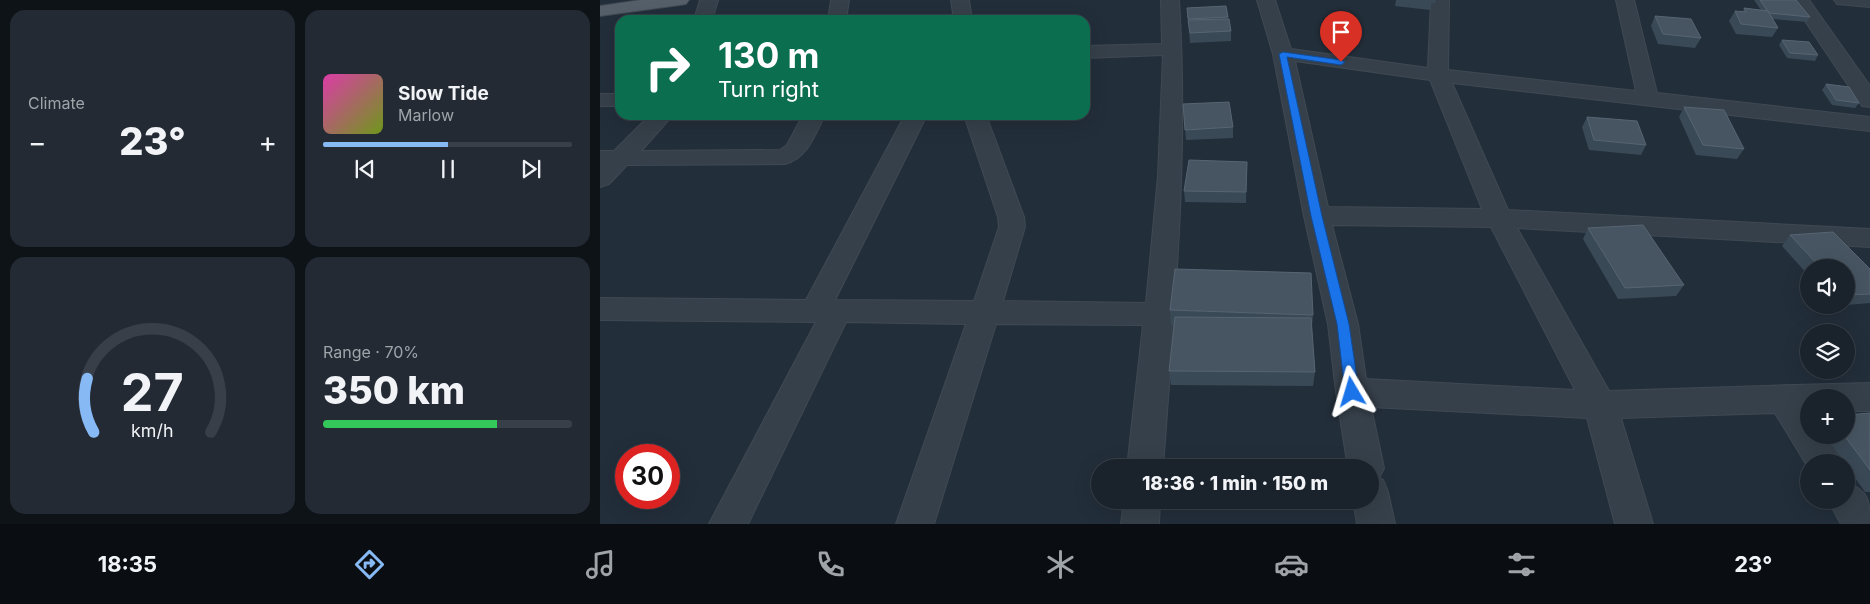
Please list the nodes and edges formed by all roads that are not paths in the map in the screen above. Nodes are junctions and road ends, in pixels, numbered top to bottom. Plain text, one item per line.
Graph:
1 (621, 0) edge
2 (680, 0) edge
3 (709, 0) edge
4 (840, 0) edge
5 (960, 0) edge
6 (1170, 0) edge
7 (1266, 0) edge
8 (1440, 0) edge
9 (1625, 0) edge
10 (1800, 0) edge
11 (1843, 0) edge
12 (1870, 2) edge
13 (600, 3) edge
14 (600, 11) edge
15 (704, 15) edge
16 (838, 15) edge
17 (962, 15) edge
18 (1173, 49) junction
19 (1090, 52) edge
20 (1283, 54) junction
21 (1438, 75) junction
22 (1648, 99) junction
23 (600, 100) edge
24 (615, 100) edge
25 (1870, 101) edge
26 (656, 120) edge
27 (811, 120) edge
28 (914, 120) edge
29 (976, 120) edge
30 (1870, 124) edge
31 (610, 158) edge
32 (600, 179) edge
33 (1316, 216) junction
34 (1499, 218) junction
35 (1870, 238) edge
36 (600, 309) edge
37 (826, 311) junction
38 (985, 312) junction
39 (1158, 314) junction
40 (1352, 392) junction
41 (1855, 397) edge
42 (1870, 397) edge
43 (1796, 398) edge
44 (1600, 405) junction
45 (1820, 454) edge
46 (1146, 459) edge
47 (1364, 459) edge
48 (1141, 509) edge
49 (1373, 509) edge
50 (1852, 509) edge
51 (728, 524) edge
52 (915, 524) edge
53 (1140, 524) edge
54 (1376, 524) edge
55 (1634, 524) edge
56 (1862, 524) edge

1 - 13 main road
2 - 14 main road
3 - 15 street
4 - 16 street
5 - 17 street
6 - 18 street
7 - 20 street
8 - 21 street
9 - 22 street
10 - 25 street
11 - 12 street
18 - 19 street
18 - 39 street
20 - 21 street
20 - 33 street
21 - 22 street
21 - 34 street
22 - 30 street
23 - 24 street
26 - 31 street
27 - 31 street
28 - 37 street
29 - 38 street
31 - 32 street
33 - 34 street
33 - 40 street
34 - 35 street
34 - 44 street
36 - 37 street
37 - 38 street
37 - 51 street
38 - 39 street
38 - 52 street
39 - 46 street
40 - 44 street
40 - 47 street
41 - 42 street
43 - 44 street
43 - 45 street
44 - 55 street
48 - 53 street
49 - 54 street
50 - 56 street

